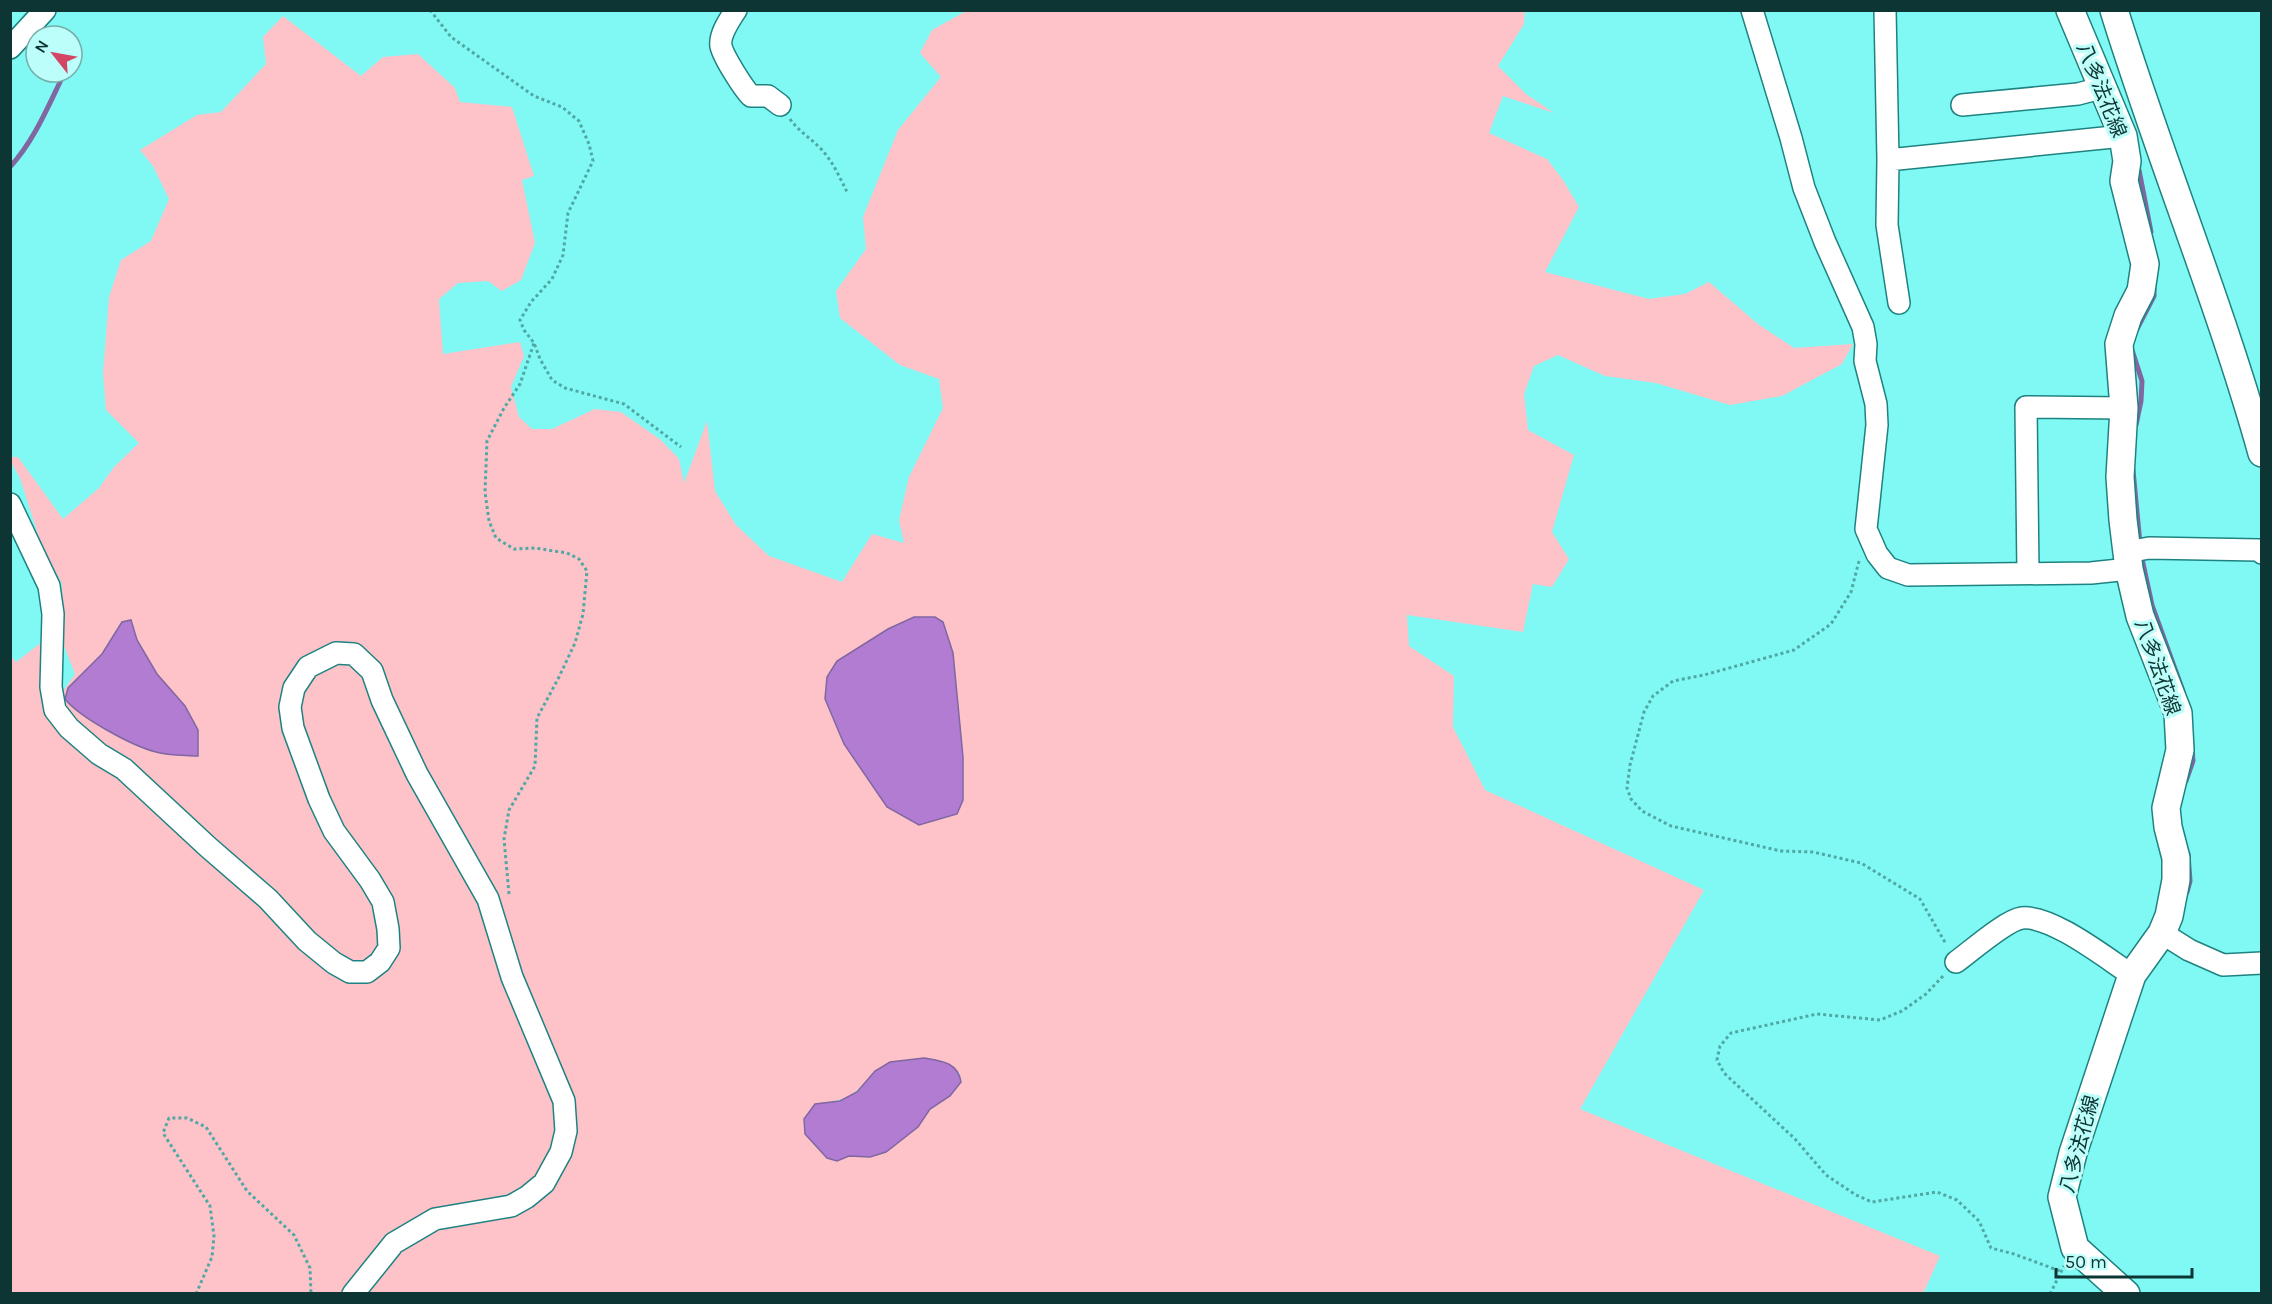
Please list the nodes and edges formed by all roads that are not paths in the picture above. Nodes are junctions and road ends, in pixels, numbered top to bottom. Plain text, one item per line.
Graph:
1 (45, 10) edge
2 (736, 10) edge
3 (1752, 10) edge
4 (1885, 10) edge
5 (2070, 10) edge
6 (2114, 10) edge
7 (20, 37) edge
8 (2101, 88) junction
9 (780, 105) road end
10 (1962, 105) dead end
11 (2123, 136) junction
12 (1888, 160) junction
13 (1899, 303) dead end
14 (2124, 408) junction
15 (2262, 453) edge
16 (10, 504) edge
17 (2262, 553) edge
18 (2135, 555) junction
19 (2028, 573) junction
20 (2162, 933) junction
21 (1956, 962) road end
22 (2262, 963) edge
23 (2132, 975) junction
24 (353, 1293) edge
25 (2126, 1293) edge

1 - 7 street
2 - 9 street
3 - 19 street
4 - 12 street
5 - 8 main road, 八多法花線
6 - 15 main road, 八多法花線
8 - 10 street
8 - 11 main road, 八多法花線
11 - 12 street
11 - 14 main road, 八多法花線
12 - 13 street
14 - 18 main road, 八多法花線
14 - 19 street
16 - 24 street
17 - 18 street
18 - 19 street
18 - 20 main road, 八多法花線
20 - 22 street
20 - 23 main road, 八多法花線
21 - 23 street
23 - 25 main road, 八多法花線

